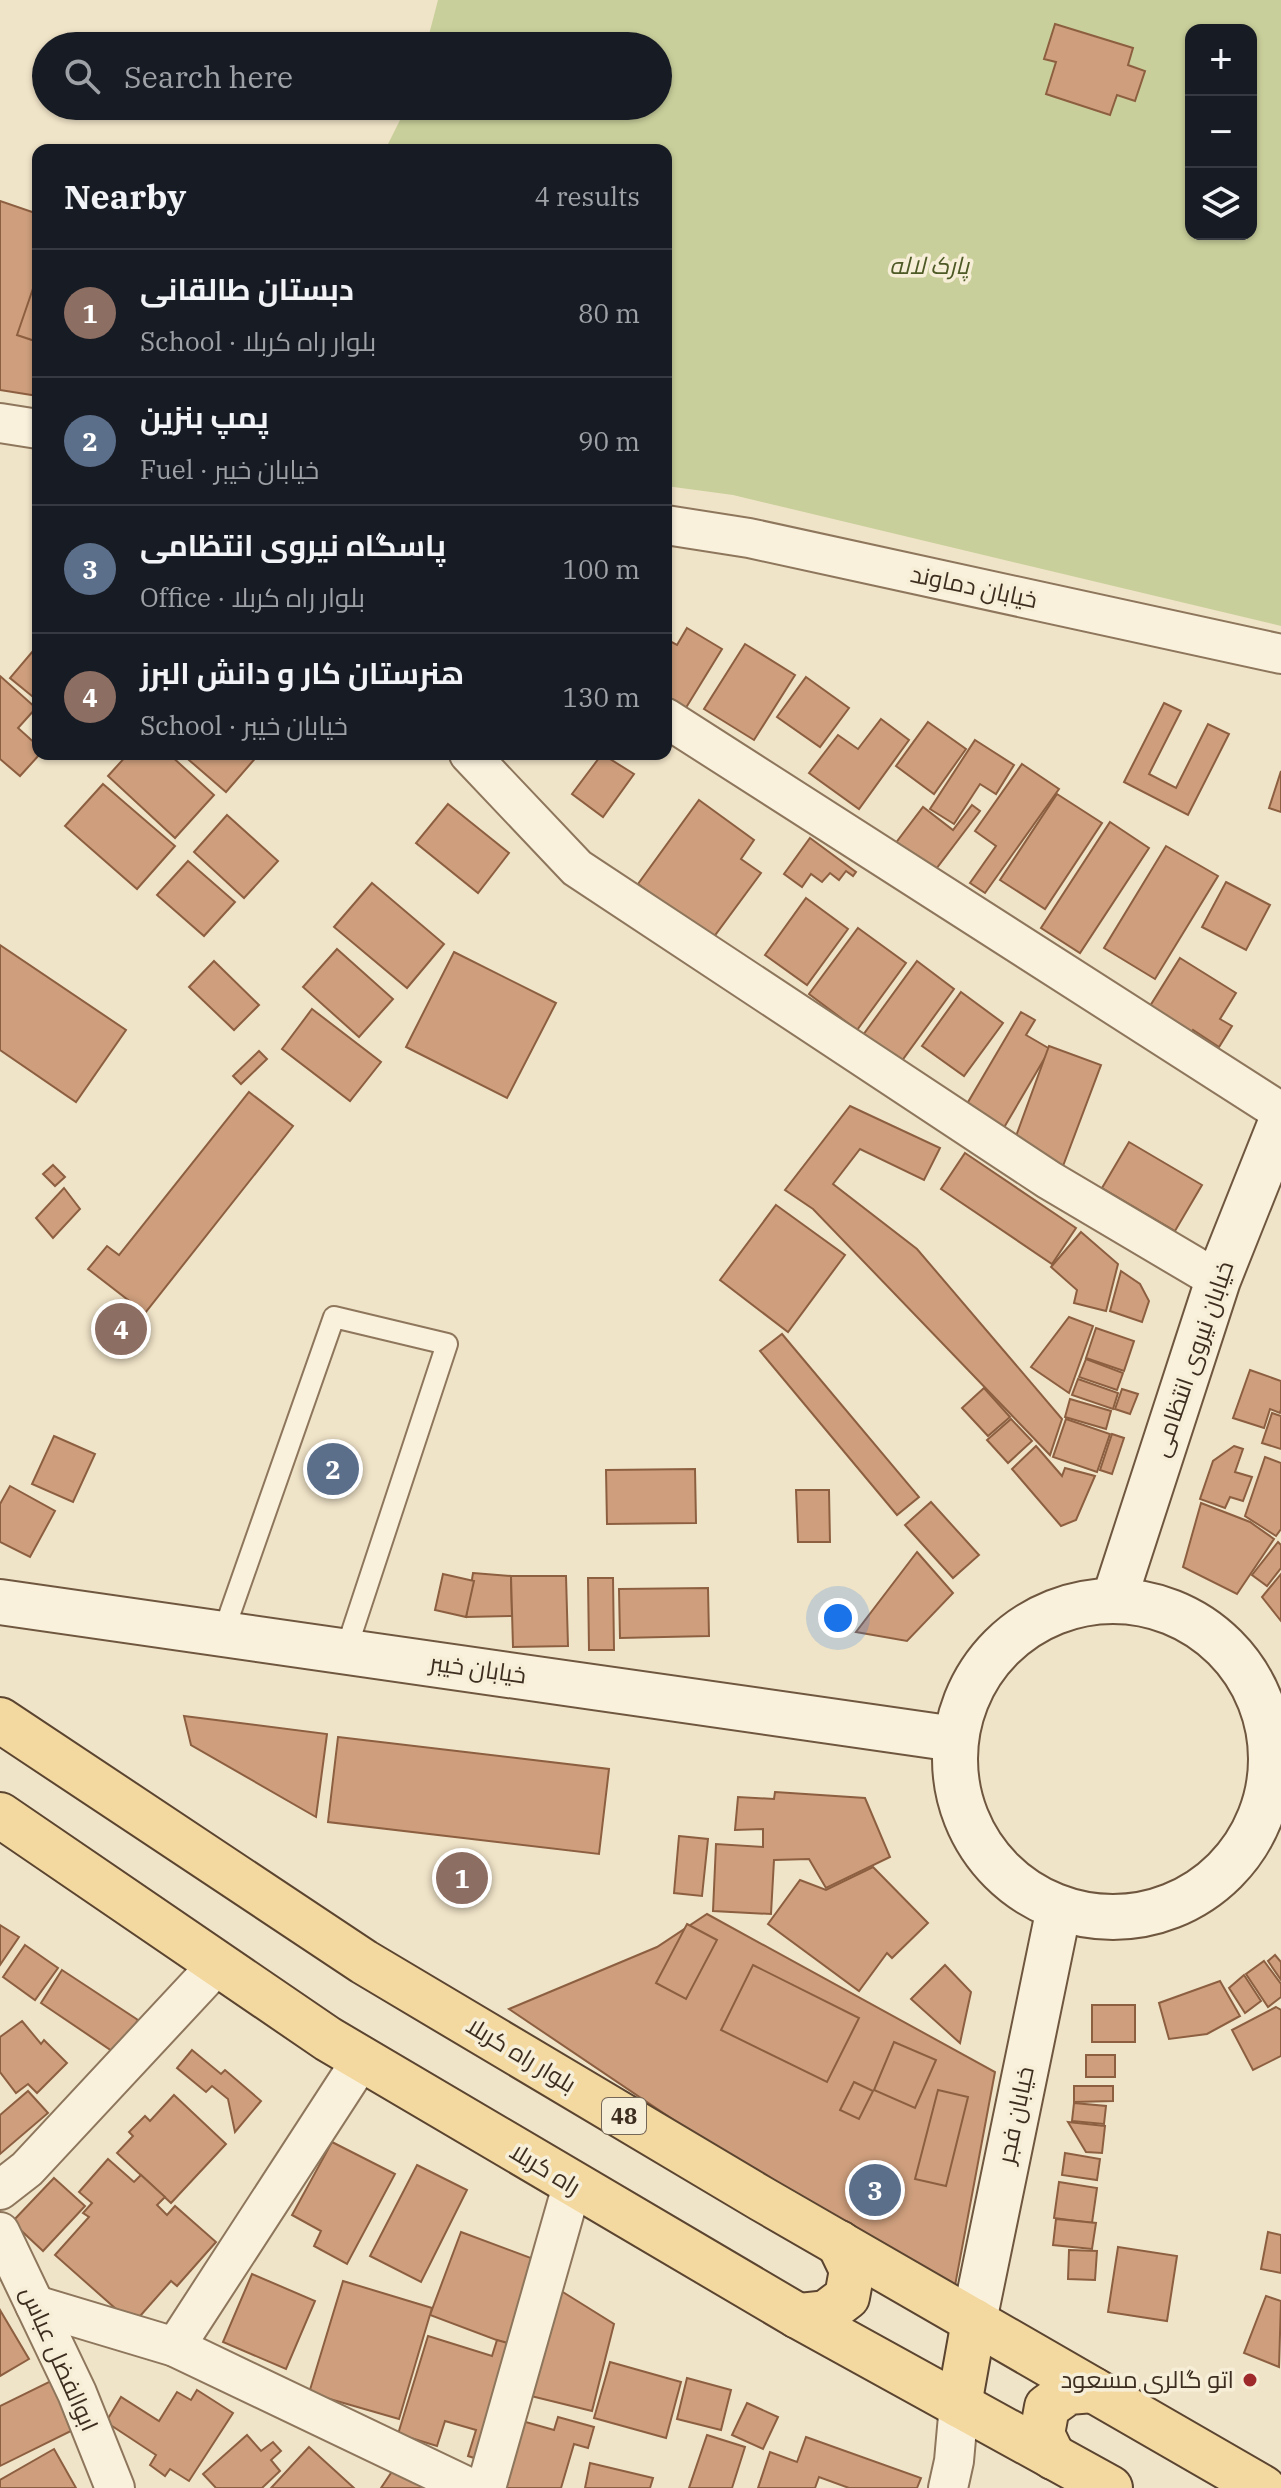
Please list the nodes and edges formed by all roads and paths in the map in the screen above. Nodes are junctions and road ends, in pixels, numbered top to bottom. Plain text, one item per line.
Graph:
1 (0, 423) edge
2 (32, 428) edge
3 (672, 526) edge
4 (1281, 654) edge
5 (672, 722) edge
6 (475, 760) edge
7 (1281, 1112) edge
8 (1281, 1122) edge
9 (1218, 1280) junction
10 (1114, 1600) junction
11 (0, 1602) edge
12 (223, 1633) junction
13 (346, 1650) junction
14 (0, 1720) edge
15 (955, 1739) junction
16 (1276, 1779) edge
17 (0, 1815) edge
18 (1059, 1908) junction
19 (218, 1964) junction
20 (362, 2059) junction
21 (572, 2186) junction
22 (0, 2190) edge
23 (0, 2232) edge
24 (839, 2243) junction
25 (35, 2305) junction
26 (798, 2316) junction
27 (974, 2321) junction
28 (175, 2347) junction
29 (1093, 2390) junction
30 (959, 2405) junction
31 (1053, 2457) junction
32 (115, 2488) edge
33 (470, 2488) edge
34 (486, 2488) edge
35 (948, 2488) edge
36 (1110, 2488) edge
37 (1263, 2488) edge

1 - 2 street
3 - 4 street, خیابان دماوند
5 - 7 street
6 - 9 street
8 - 9 main road, خیابان نیروی انتظامی
9 - 10 main road, خیابان نیروی انتظامی
10 - 15 main road
10 - 16 main road
11 - 12 main road, خیابان خیبر
12 - 13 main road, خیابان خیبر
12 - 13 lane
13 - 15 main road, خیابان خیبر
14 - 24 main road, بلوار راه کربلا / 48
15 - 18 main road
16 - 18 main road
17 - 19 main road, راه کربلا
18 - 27 main road, خیابان فجر
19 - 20 main road, راه کربلا
19 - 22 street
20 - 21 main road, راه کربلا
20 - 28 street
21 - 26 main road, راه کربلا
21 - 34 street
23 - 25 street, ابوالفضل عباس
24 - 26 main road
24 - 27 main road, بلوار راه کربلا / 48
25 - 28 street
25 - 32 street, ابوالفضل عباس
26 - 30 main road, راه کربلا
27 - 29 main road, بلوار راه کربلا / 48
27 - 30 main road
28 - 33 street
29 - 31 main road
29 - 37 main road, بلوار راه کربلا / 48
30 - 31 main road, راه کربلا
30 - 35 street
31 - 36 main road, راه کربلا

